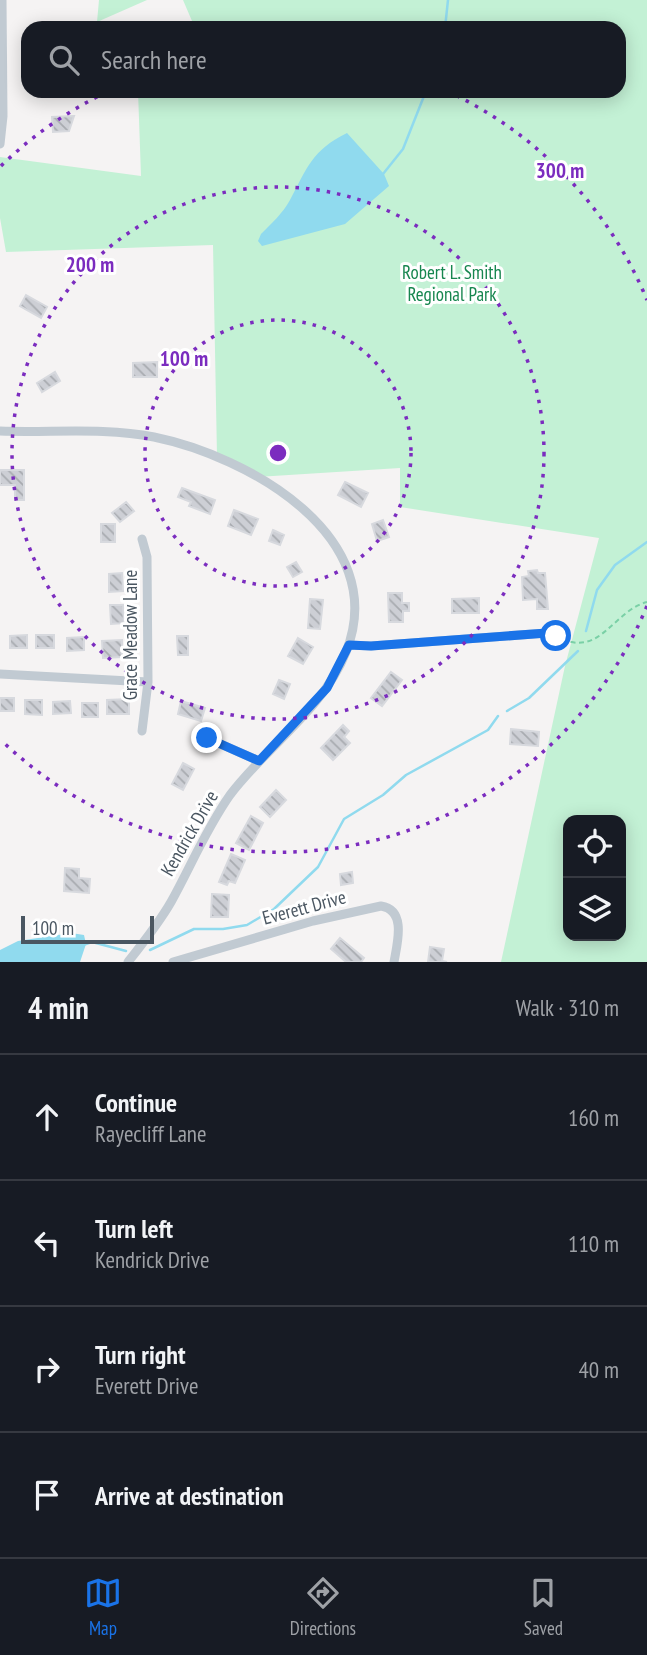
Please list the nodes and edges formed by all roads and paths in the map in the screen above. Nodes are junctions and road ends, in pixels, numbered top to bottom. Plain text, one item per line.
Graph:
1 (2, 0) edge
2 (0, 144) edge
3 (0, 431) edge
4 (142, 539) dead end
5 (647, 602) edge
6 (547, 633) joint
7 (349, 645) junction
8 (0, 674) edge
9 (148, 682) junction
10 (142, 731) dead end
11 (207, 738) dead end
12 (259, 761) junction
13 (128, 962) edge
14 (173, 962) edge
15 (394, 962) edge

1 - 2 street
3 - 7 street, Kendrick Drive
4 - 9 street, Grace Meadow Lane
5 - 6 path
6 - 7 street
7 - 12 street, Kendrick Drive
8 - 9 street
9 - 10 street, Grace Meadow Lane
11 - 12 street
12 - 13 street, Kendrick Drive
14 - 15 street, Everett Drive

